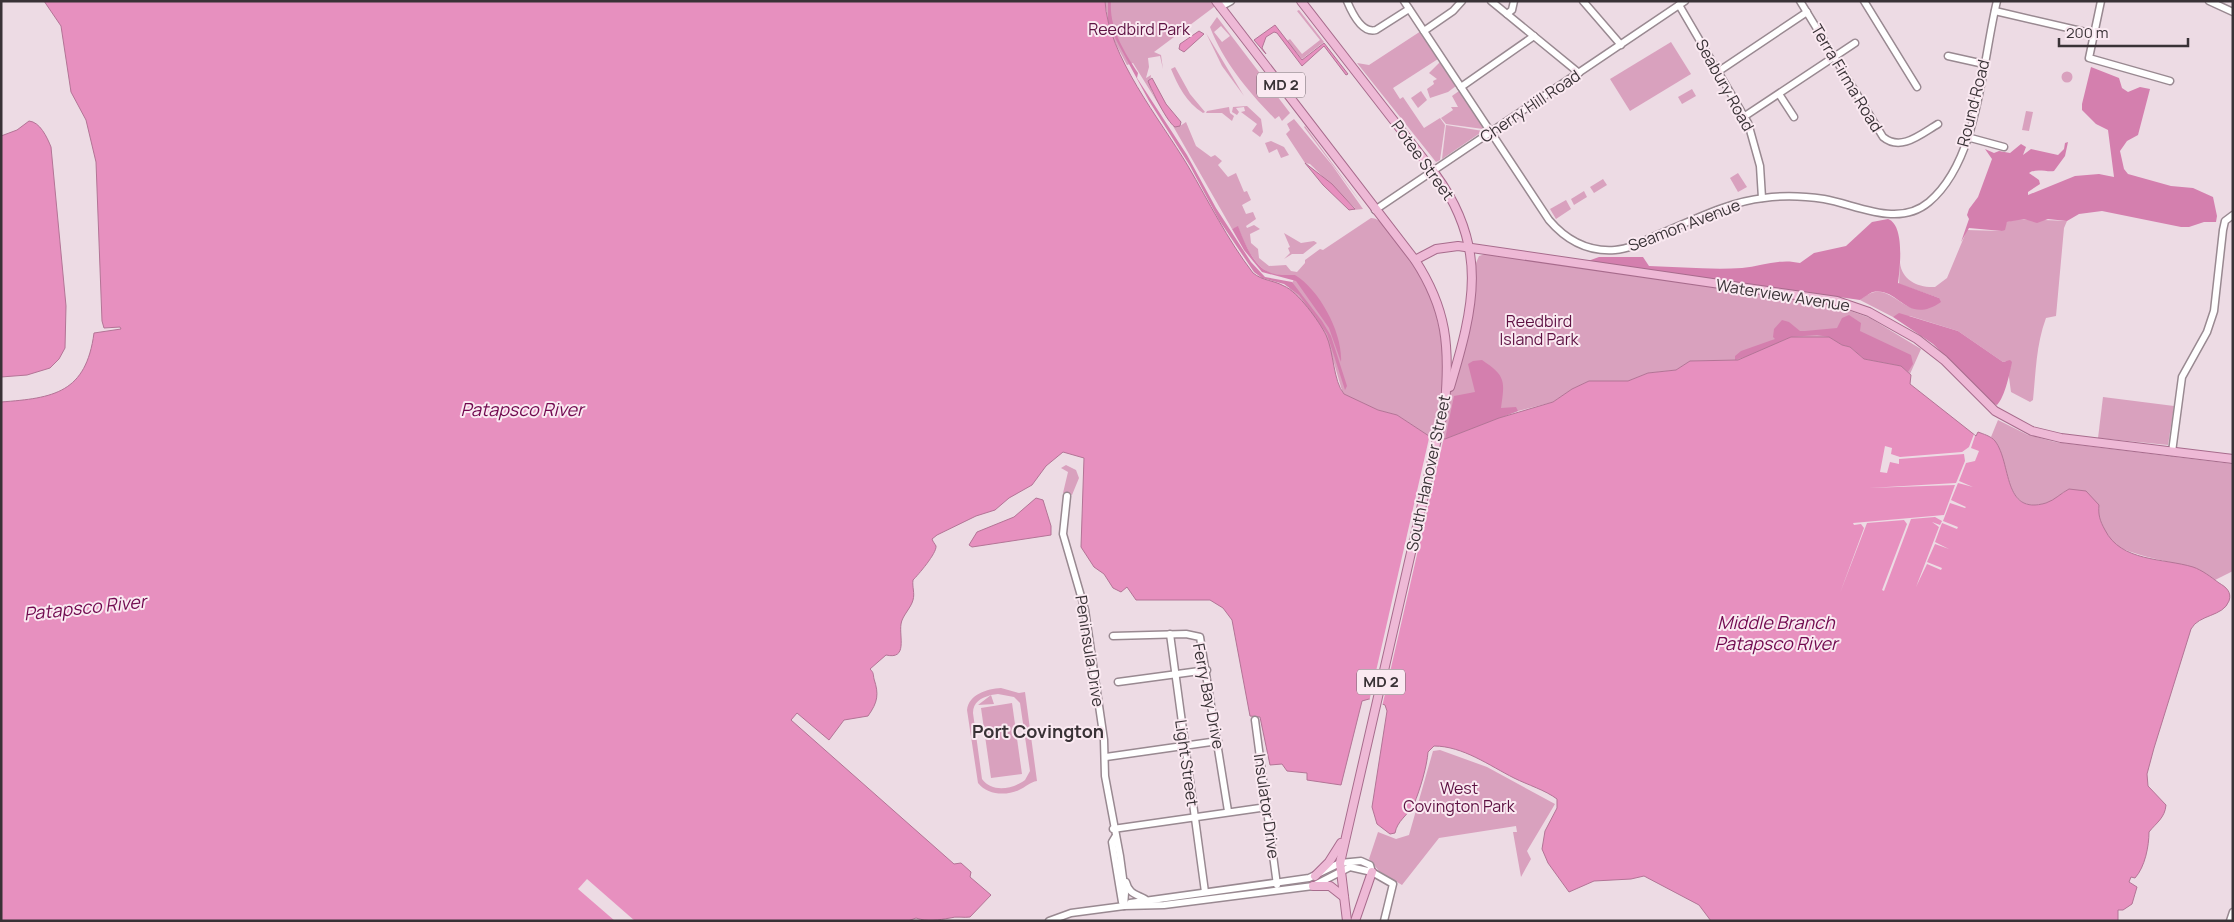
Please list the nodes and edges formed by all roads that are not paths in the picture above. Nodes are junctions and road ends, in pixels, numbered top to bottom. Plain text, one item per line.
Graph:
1 (1231, 1) edge
2 (1301, 1) edge
3 (1347, 1) edge
4 (1404, 1) edge
5 (1454, 1) edge
6 (1462, 1) edge
7 (1491, 1) edge
8 (1514, 1) edge
9 (1800, 1) edge
10 (1864, 1) edge
11 (1997, 1) edge
12 (2101, 1) edge
13 (2209, 1) edge
14 (1585, 2) edge
15 (1682, 3) edge
16 (1218, 4) edge
17 (1409, 9) junction
18 (1995, 11) junction
19 (1452, 12) junction
20 (1807, 12) junction
21 (2233, 12) edge
22 (1507, 14) junction
23 (1424, 31) junction
24 (2094, 34) junction
25 (1534, 36) junction
26 (1855, 43) dead end
27 (1621, 45) junction
28 (1834, 56) junction
29 (1948, 56) dead end
30 (1984, 64) junction
31 (1719, 71) junction
32 (1579, 73) junction
33 (2170, 82) dead end
34 (1461, 87) junction
35 (1917, 87) dead end
36 (1778, 94) junction
37 (1745, 116) junction
38 (1794, 117) dead end
39 (1938, 124) dead end
40 (1491, 132) junction
41 (1967, 137) junction
42 (2004, 147) dead end
43 (1433, 171) junction
44 (1934, 197) joint
45 (1762, 198) junction
46 (1375, 210) junction
47 (2230, 216) edge
48 (1471, 248) junction
49 (1415, 260) junction
50 (1445, 404) junction
51 (2172, 452) junction
52 (2233, 459) edge
53 (1067, 496) dead end
54 (1170, 634) junction
55 (1113, 636) dead end
56 (1208, 670) junction
57 (1175, 674) junction
58 (1118, 682) dead end
59 (1255, 720) dead end
60 (1218, 741) junction
61 (1184, 746) junction
62 (1106, 757) junction
63 (1267, 807) junction
64 (1228, 811) junction
65 (1194, 816) junction
66 (1113, 829) junction
67 (1115, 837) junction
68 (1345, 837) junction
69 (1120, 856) junction
70 (1340, 863) junction
71 (1341, 872) junction
72 (1372, 872) junction
73 (1314, 876) junction
74 (1277, 882) junction
75 (1313, 886) junction
76 (1278, 891) junction
77 (1205, 892) junction
78 (1344, 897) junction
79 (1146, 900) junction
80 (1124, 906) junction
81 (2233, 912) edge
82 (1049, 921) edge
83 (1347, 921) edge
84 (1355, 921) edge
85 (1384, 921) edge
86 (2230, 921) edge

1 - 16 street
2 - 43 main road, Potee Street / MD 2
3 - 17 street
4 - 17 street, Seamon Avenue
5 - 19 street
6 - 19 street
7 - 22 street
8 - 22 street
9 - 20 street, Terra Firma Road
10 - 35 street
11 - 18 street, Round Road
12 - 24 street
13 - 21 street
14 - 27 street
15 - 27 street, Cherry Hill Road
15 - 31 street, Seabury Road
16 - 46 main road, South Hanover Street / MD 2
17 - 23 street, Seamon Avenue
18 - 24 street
18 - 30 street, Round Road
19 - 23 street
20 - 28 street, Terra Firma Road
20 - 31 street
22 - 25 street
23 - 34 street, Seamon Avenue
24 - 33 street
25 - 32 street
25 - 34 street
26 - 28 street
27 - 32 street, Cherry Hill Road
28 - 36 street
28 - 39 street, Terra Firma Road
29 - 30 street
30 - 41 street, Round Road
31 - 37 street, Seabury Road
32 - 40 street, Cherry Hill Road
34 - 40 street, Seamon Avenue
36 - 37 street
36 - 38 street
37 - 45 street, Seabury Road
40 - 43 street, Cherry Hill Road
40 - 45 street, Seamon Avenue
41 - 42 street
41 - 44 street, Round Road
43 - 46 street, Cherry Hill Road
43 - 48 main road, Potee Street / MD 2
44 - 45 street, Seamon Avenue
46 - 49 main road, South Hanover Street / MD 2
47 - 51 street
48 - 49 main road, Waterview Avenue
48 - 50 main road, Potee Street / MD 2
48 - 51 main road, Waterview Avenue
49 - 50 main road, South Hanover Street / MD 2
50 - 68 main road, South Hanover Street / MD 2
51 - 52 main road, Waterview Avenue
53 - 62 street, Peninsula Drive
54 - 55 street, Ferry Bay Drive
54 - 56 street, Ferry Bay Drive
54 - 57 street, Light Street
56 - 57 street
56 - 60 street, Ferry Bay Drive
57 - 58 street
57 - 61 street, Light Street
59 - 63 street, Insulator Drive
60 - 61 street
60 - 64 street, Ferry Bay Drive
61 - 62 street
61 - 65 street, Light Street
62 - 66 street, Peninsula Drive
63 - 64 street
63 - 74 street, Insulator Drive
64 - 65 street
65 - 66 street
65 - 77 street, Light Street
66 - 67 street, Peninsula Drive
67 - 69 street, Peninsula Drive
67 - 80 street, Peninsula Drive
68 - 70 main road, South Hanover Street / MD 2
68 - 73 main road
69 - 79 street
69 - 80 street, Peninsula Drive
70 - 71 main road, South Hanover Street / MD 2
70 - 72 street
70 - 73 street
71 - 72 street
71 - 75 street
71 - 78 main road, South Hanover Street / MD 2
72 - 84 main road
72 - 85 street
73 - 74 street
74 - 76 street, Insulator Drive
74 - 77 street
75 - 76 street
75 - 78 main road
76 - 80 street
77 - 79 street
78 - 83 main road, South Hanover Street / MD 2
79 - 80 street
80 - 82 street
81 - 86 street

